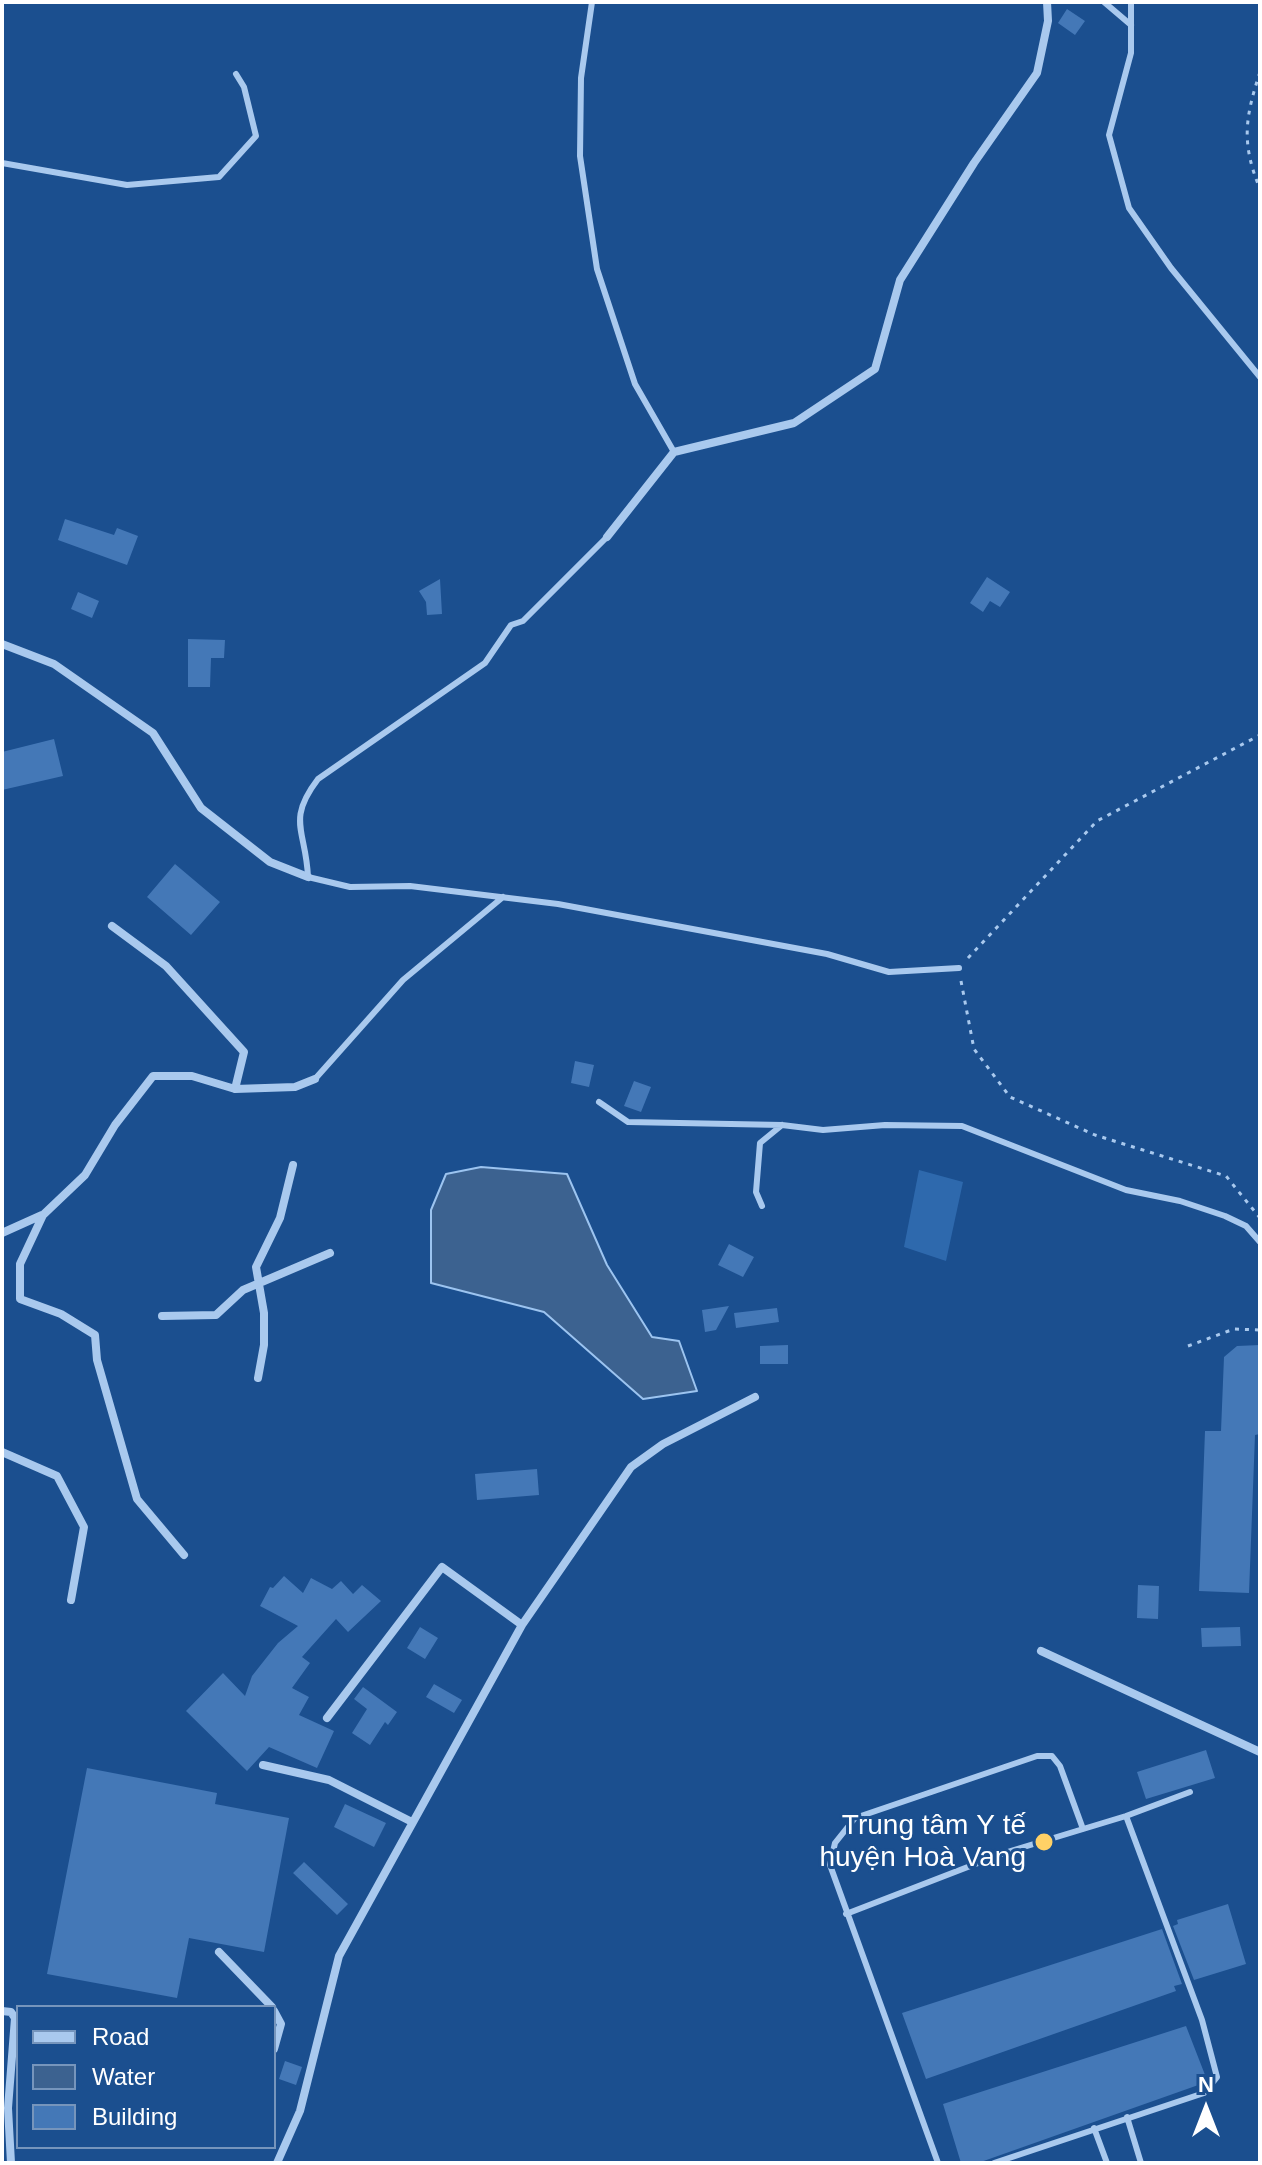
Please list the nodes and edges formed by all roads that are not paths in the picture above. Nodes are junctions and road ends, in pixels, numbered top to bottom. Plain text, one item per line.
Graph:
1 (592, 2) edge
2 (1047, 2) edge
3 (1104, 2) edge
4 (1131, 2) edge
5 (1131, 25) junction
6 (236, 74) dead end
7 (2, 163) edge
8 (1260, 377) edge
9 (674, 452) junction
10 (607, 537) joint
11 (2, 644) edge
12 (308, 877) junction
13 (503, 897) junction
14 (112, 926) dead end
15 (959, 968) road end
16 (315, 1079) joint
17 (235, 1089) junction
18 (599, 1102) dead end
19 (782, 1125) junction
20 (293, 1165) dead end
21 (762, 1206) dead end
22 (43, 1215) junction
23 (2, 1233) edge
24 (1260, 1242) edge
25 (330, 1253) dead end
26 (260, 1285) junction
27 (162, 1316) dead end
28 (258, 1378) dead end
29 (755, 1397) dead end
30 (2, 1452) edge
31 (184, 1555) dead end
32 (71, 1600) dead end
33 (522, 1625) junction
34 (1041, 1651) dead end
35 (327, 1718) dead end
36 (1260, 1752) edge
37 (263, 1765) dead end
38 (1190, 1792) dead end
39 (1126, 1816) junction
40 (412, 1822) junction
41 (1083, 1829) junction
42 (846, 1914) junction
43 (219, 1952) dead end
44 (269, 2005) edge
45 (2, 2011) edge
46 (276, 2015) edge
47 (276, 2042) edge
48 (1127, 2117) junction
49 (1094, 2128) junction
50 (11, 2163) edge
51 (277, 2163) edge
52 (938, 2163) edge
53 (994, 2163) edge
54 (1107, 2163) edge
55 (1141, 2163) edge

1 - 9 lane
2 - 9 street
3 - 5 lane
4 - 5 lane
5 - 8 lane
6 - 7 lane
9 - 10 street
10 - 12 lane
11 - 12 street
12 - 13 lane
13 - 15 lane
13 - 16 lane
14 - 17 street
16 - 17 street
17 - 22 street
18 - 19 lane
19 - 21 lane
19 - 24 lane
20 - 26 street
22 - 23 street
22 - 31 street
25 - 26 street
26 - 27 street
26 - 28 street
29 - 33 street
30 - 32 street
33 - 35 street
33 - 40 street
34 - 36 street
37 - 40 street
38 - 39 lane
39 - 41 lane
39 - 48 lane
40 - 51 street
41 - 42 lane
41 - 42 lane
42 - 52 lane
43 - 44 street
45 - 50 street
46 - 47 street
48 - 49 lane
48 - 55 lane
49 - 53 lane
49 - 54 lane

